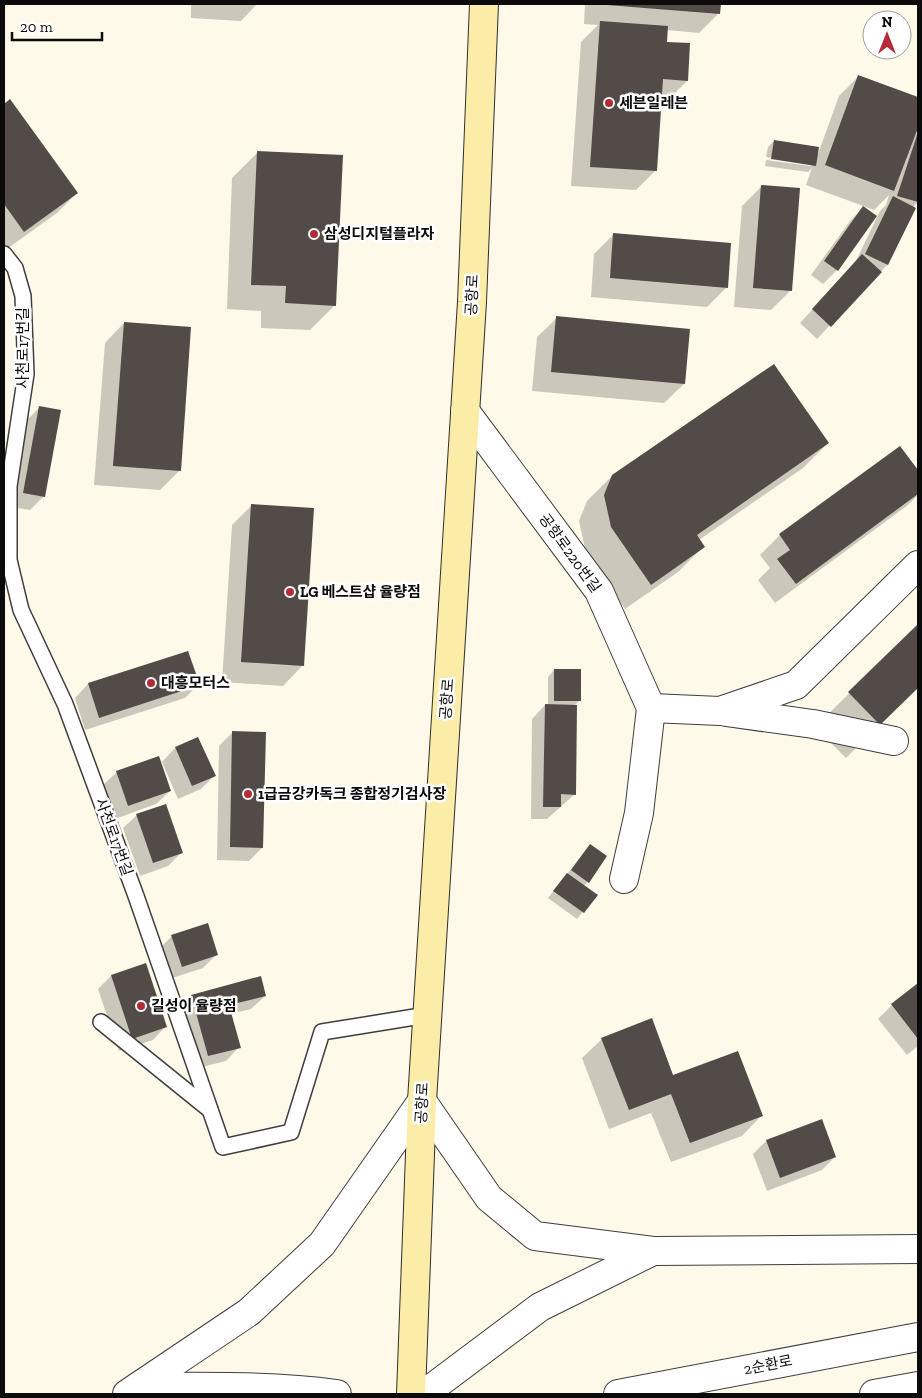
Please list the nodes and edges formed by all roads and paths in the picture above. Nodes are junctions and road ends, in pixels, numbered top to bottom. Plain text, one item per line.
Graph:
1 (484, 4) edge
2 (4, 254) edge
3 (465, 411) junction
4 (918, 565) edge
5 (651, 708) junction
6 (720, 711) junction
7 (894, 741) dead end
8 (624, 879) dead end
9 (427, 1015) junction
10 (101, 1022) dead end
11 (422, 1101) junction
12 (210, 1110) junction
13 (918, 1249) edge
14 (654, 1251) junction
15 (918, 1337) edge
16 (918, 1386) edge
17 (132, 1390) edge
18 (337, 1394) edge
19 (411, 1394) edge
20 (424, 1394) edge
21 (618, 1394) edge
22 (874, 1394) edge

1 - 3 main road, 공항로
2 - 12 lane, 사천로17번길
3 - 5 street, 공항로220번길
3 - 9 main road, 공항로
4 - 6 street
5 - 6 street
5 - 8 street
6 - 7 street
9 - 11 main road, 공항로
9 - 12 lane, 사천로17번길
10 - 12 lane
11 - 14 street
11 - 17 street
11 - 19 main road, 공항로
13 - 14 street
14 - 20 street
15 - 21 street, 2순환로
16 - 22 street
17 - 18 street

